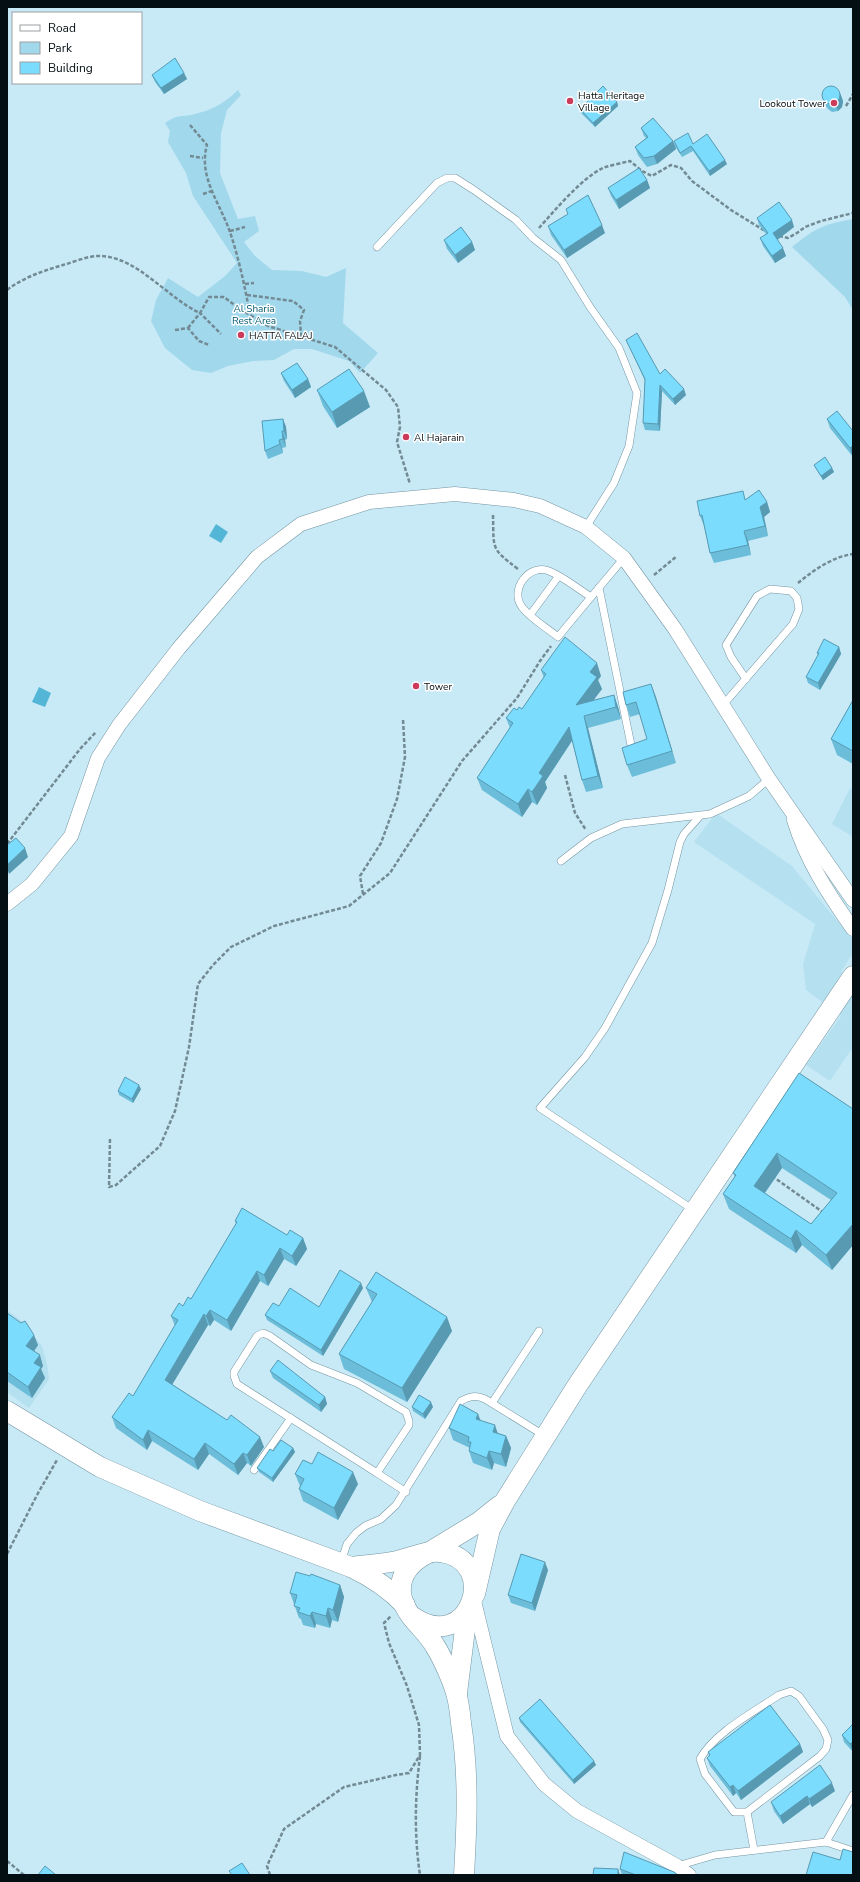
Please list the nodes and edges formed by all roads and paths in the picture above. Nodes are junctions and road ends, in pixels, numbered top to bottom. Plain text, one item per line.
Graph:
1 (853, 94) edge
2 (846, 106) dead end
3 (190, 125) dead end
4 (190, 156) dead end
5 (203, 158) junction
6 (212, 192) junction
7 (203, 194) dead end
8 (853, 213) edge
9 (244, 227) dead end
10 (230, 231) junction
11 (771, 234) edge
12 (777, 236) edge
13 (533, 238) junction
14 (377, 247) dead end
15 (254, 283) dead end
16 (245, 284) junction
17 (7, 290) edge
18 (247, 295) junction
19 (200, 313) junction
20 (250, 315) junction
21 (188, 328) junction
22 (175, 330) dead end
23 (221, 334) dead end
24 (300, 335) junction
25 (209, 345) dead end
26 (414, 498) junction
27 (494, 515) dead end
28 (586, 527) junction
29 (853, 554) edge
30 (676, 556) dead end
31 (624, 558) junction
32 (527, 575) junction
33 (558, 577) junction
34 (644, 584) junction
35 (599, 588) junction
36 (792, 591) junction
37 (591, 597) junction
38 (530, 614) junction
39 (558, 636) junction
40 (746, 679) junction
41 (723, 705) junction
42 (403, 720) dead end
43 (98, 729) dead end
44 (631, 745) edge
45 (565, 775) dead end
46 (770, 779) junction
47 (792, 812) junction
48 (700, 816) junction
49 (591, 838) junction
50 (7, 844) edge
51 (561, 862) dead end
52 (363, 894) junction
53 (853, 900) edge
54 (7, 904) edge
55 (853, 929) edge
56 (853, 976) edge
57 (110, 1139) dead end
58 (767, 1172) edge
59 (695, 1211) junction
60 (820, 1218) edge
61 (539, 1331) dead end
62 (492, 1402) junction
63 (7, 1411) edge
64 (291, 1418) junction
65 (545, 1436) junction
66 (66, 1446) junction
67 (254, 1470) dead end
68 (377, 1473) junction
69 (406, 1492) junction
70 (505, 1501) junction
71 (428, 1553) junction
72 (7, 1554) edge
73 (346, 1565) junction
74 (473, 1600) junction
75 (408, 1611) junction
76 (457, 1693) junction
77 (420, 1755) junction
78 (853, 1795) edge
79 (746, 1812) junction
80 (826, 1842) junction
81 (754, 1850) junction
82 (853, 1851) edge
83 (7, 1861) edge
84 (677, 1866) junction
85 (24, 1875) edge
86 (270, 1875) edge
87 (420, 1875) edge
88 (464, 1875) edge
89 (689, 1875) edge

1 - 2 path
3 - 5 path
4 - 5 path
5 - 6 path
6 - 7 path
6 - 10 path
8 - 12 path
9 - 10 path
10 - 16 path
11 - 13 path
13 - 14 lane
13 - 28 lane
15 - 16 path
16 - 18 path
17 - 19 path
18 - 20 path
18 - 24 path
19 - 20 path
19 - 21 path
19 - 23 path
20 - 24 path
21 - 22 path
21 - 25 path
24 - 26 path
26 - 28 street
26 - 54 street
27 - 32 path
28 - 31 street
29 - 36 path
30 - 34 path
31 - 34 street
31 - 35 lane
32 - 33 lane
32 - 38 lane
33 - 37 lane
33 - 38 lane
34 - 41 street
35 - 37 lane
35 - 44 lane
36 - 40 lane
36 - 40 lane
37 - 39 lane
38 - 39 lane
39 - 52 path
40 - 41 lane
41 - 46 street
42 - 52 path
43 - 50 path
45 - 49 path
46 - 47 street
46 - 48 lane
47 - 53 street
47 - 55 street
48 - 49 lane
48 - 59 lane
49 - 51 lane
52 - 57 path
56 - 59 main road
58 - 60 path
59 - 65 main road
61 - 62 lane
62 - 65 lane
62 - 69 lane
63 - 66 main road
64 - 67 lane
64 - 68 lane
64 - 68 lane
65 - 70 main road
66 - 72 path
66 - 73 main road
68 - 69 lane
69 - 73 lane
70 - 71 main road
70 - 74 main road
71 - 73 main road
71 - 74 main road
71 - 75 main road
73 - 75 main road
74 - 75 main road
74 - 76 main road
74 - 84 street
75 - 76 main road
75 - 77 path
76 - 88 main road
77 - 86 path
77 - 87 path
78 - 80 lane
79 - 79 lane
79 - 81 lane
80 - 81 lane
80 - 82 lane
81 - 84 lane
83 - 85 path
84 - 89 street

